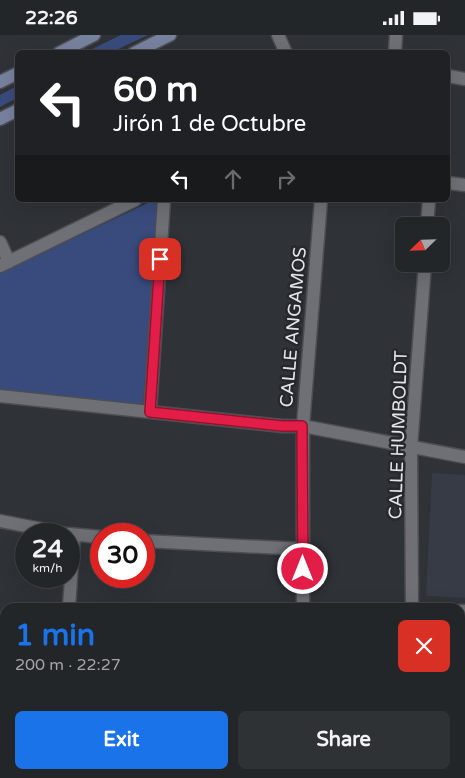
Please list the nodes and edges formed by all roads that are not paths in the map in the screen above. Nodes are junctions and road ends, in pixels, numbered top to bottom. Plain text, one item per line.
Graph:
1 (94, 35) edge
2 (170, 35) edge
3 (278, 35) edge
4 (396, 35) edge
5 (65, 50) edge
6 (140, 50) edge
7 (285, 50) edge
8 (395, 50) edge
9 (15, 74) edge
10 (450, 76) edge
11 (465, 79) edge
12 (0, 81) edge
13 (15, 112) edge
14 (0, 119) edge
15 (450, 183) edge
16 (465, 185) edge
17 (131, 202) edge
18 (164, 202) edge
19 (321, 202) edge
20 (429, 202) edge
21 (428, 217) edge
22 (0, 242) edge
23 (4, 264) edge
24 (424, 273) edge
25 (0, 396) edge
26 (150, 412) junction
27 (302, 426) junction
28 (411, 447) junction
29 (465, 457) edge
30 (0, 521) edge
31 (15, 524) edge
32 (155, 542) edge
33 (303, 549) junction
34 (69, 588) edge
35 (69, 603) edge
36 (303, 603) edge
37 (412, 603) edge

1 - 5 main road
2 - 6 main road
3 - 7 street
4 - 8 street
9 - 12 main road
10 - 11 street
13 - 14 main road
15 - 16 street
17 - 23 street
18 - 26 street
19 - 27 street, CALLE ANGAMOS
20 - 21 street
22 - 23 street
24 - 28 street, CALLE HUMBOLDT
25 - 26 street
26 - 27 street
27 - 28 street
27 - 33 street, CALLE ANGAMOS
28 - 29 street
28 - 37 street, CALLE HUMBOLDT
30 - 31 street
32 - 33 street
33 - 36 street, CALLE ANGAMOS
34 - 35 street

